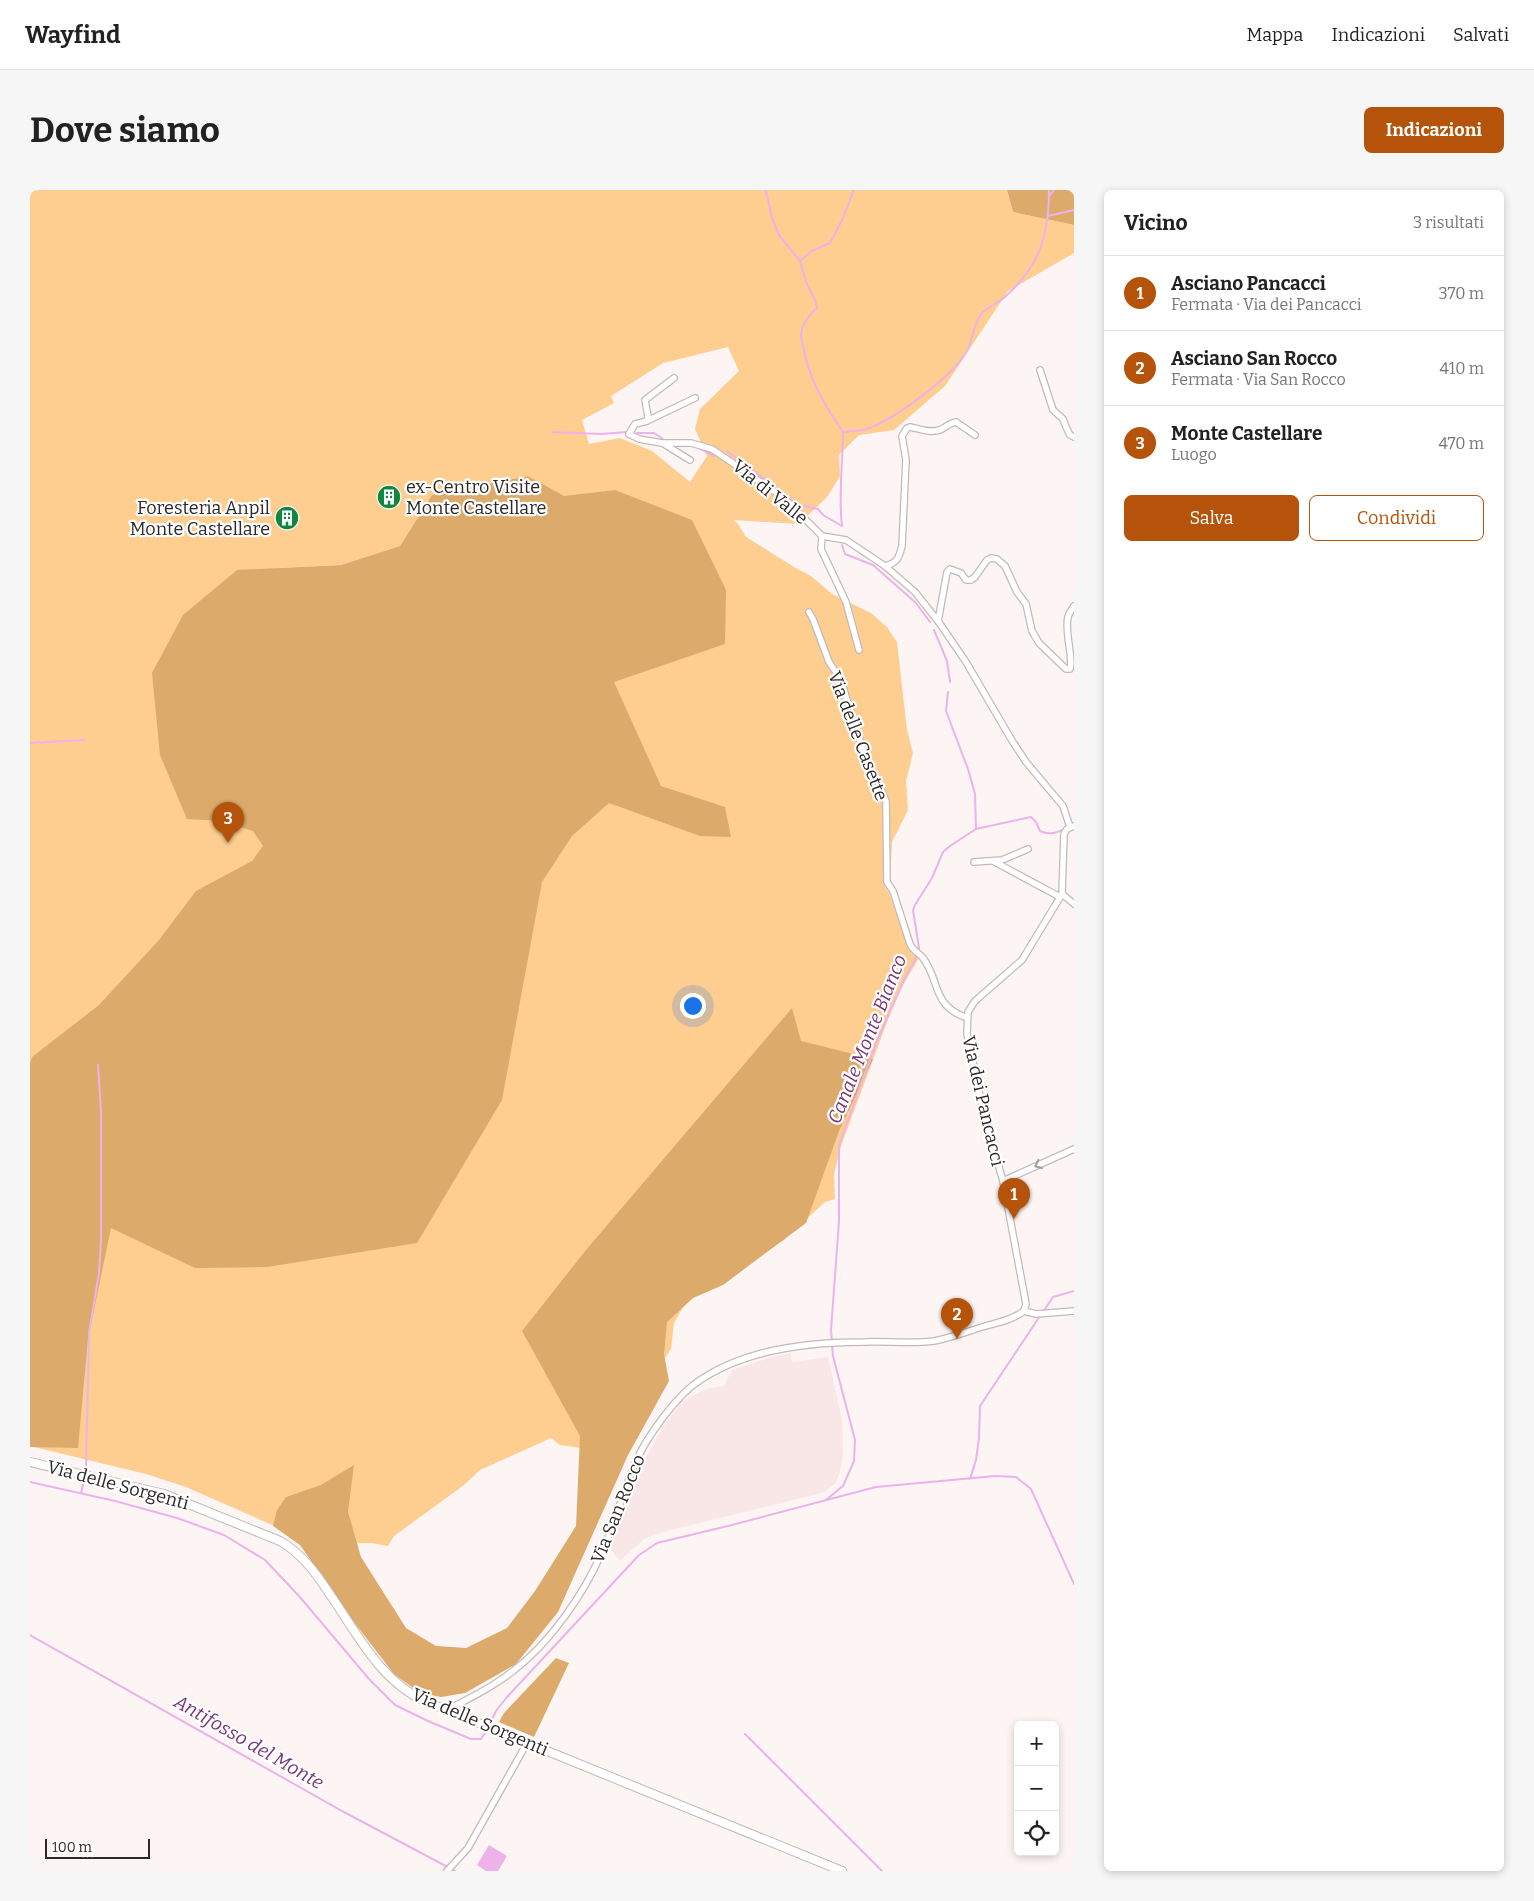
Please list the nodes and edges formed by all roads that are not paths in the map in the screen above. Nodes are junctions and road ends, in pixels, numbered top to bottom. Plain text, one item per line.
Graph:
1 (1040, 370) dead end
2 (674, 378) dead end
3 (695, 398) dead end
4 (647, 421) junction
5 (976, 435) dead end
6 (1074, 437) edge
7 (662, 442) junction
8 (690, 460) dead end
9 (822, 536) junction
10 (885, 566) junction
11 (1074, 606) edge
12 (809, 612) dead end
13 (938, 621) junction
14 (859, 650) dead end
15 (1071, 824) edge
16 (1028, 849) dead end
17 (974, 862) dead end
18 (993, 862) junction
19 (1061, 895) junction
20 (1074, 904) edge
21 (966, 1018) junction
22 (1074, 1149) edge
23 (1002, 1181) junction
24 (1024, 1310) junction
25 (1074, 1311) edge
26 (30, 1462) edge
27 (447, 1710) junction
28 (528, 1742) junction
29 (448, 1871) edge
30 (842, 1871) edge

1 - 6 street
2 - 4 street
3 - 4 street
4 - 7 street, Via di Valle
5 - 10 street
7 - 8 street
7 - 9 street, Via di Valle
9 - 10 street, Via di Valle
9 - 14 street, Via delle Casette
10 - 13 street, Via di Valle
11 - 13 street
12 - 21 street, Via delle Casette
13 - 15 street, Via di Valle
15 - 19 street, Via di Valle
16 - 18 street
17 - 18 street
18 - 19 street
19 - 20 street
19 - 21 street, Via dei Pancacci
21 - 23 street, Via dei Pancacci
22 -> 23 street
23 - 24 street, Via dei Pancacci
24 - 25 street
24 - 27 street, Via San Rocco
26 - 27 main road, Via delle Sorgenti
27 - 28 main road, Via delle Sorgenti
28 - 29 street
28 - 30 main road, Via delle Sorgenti

